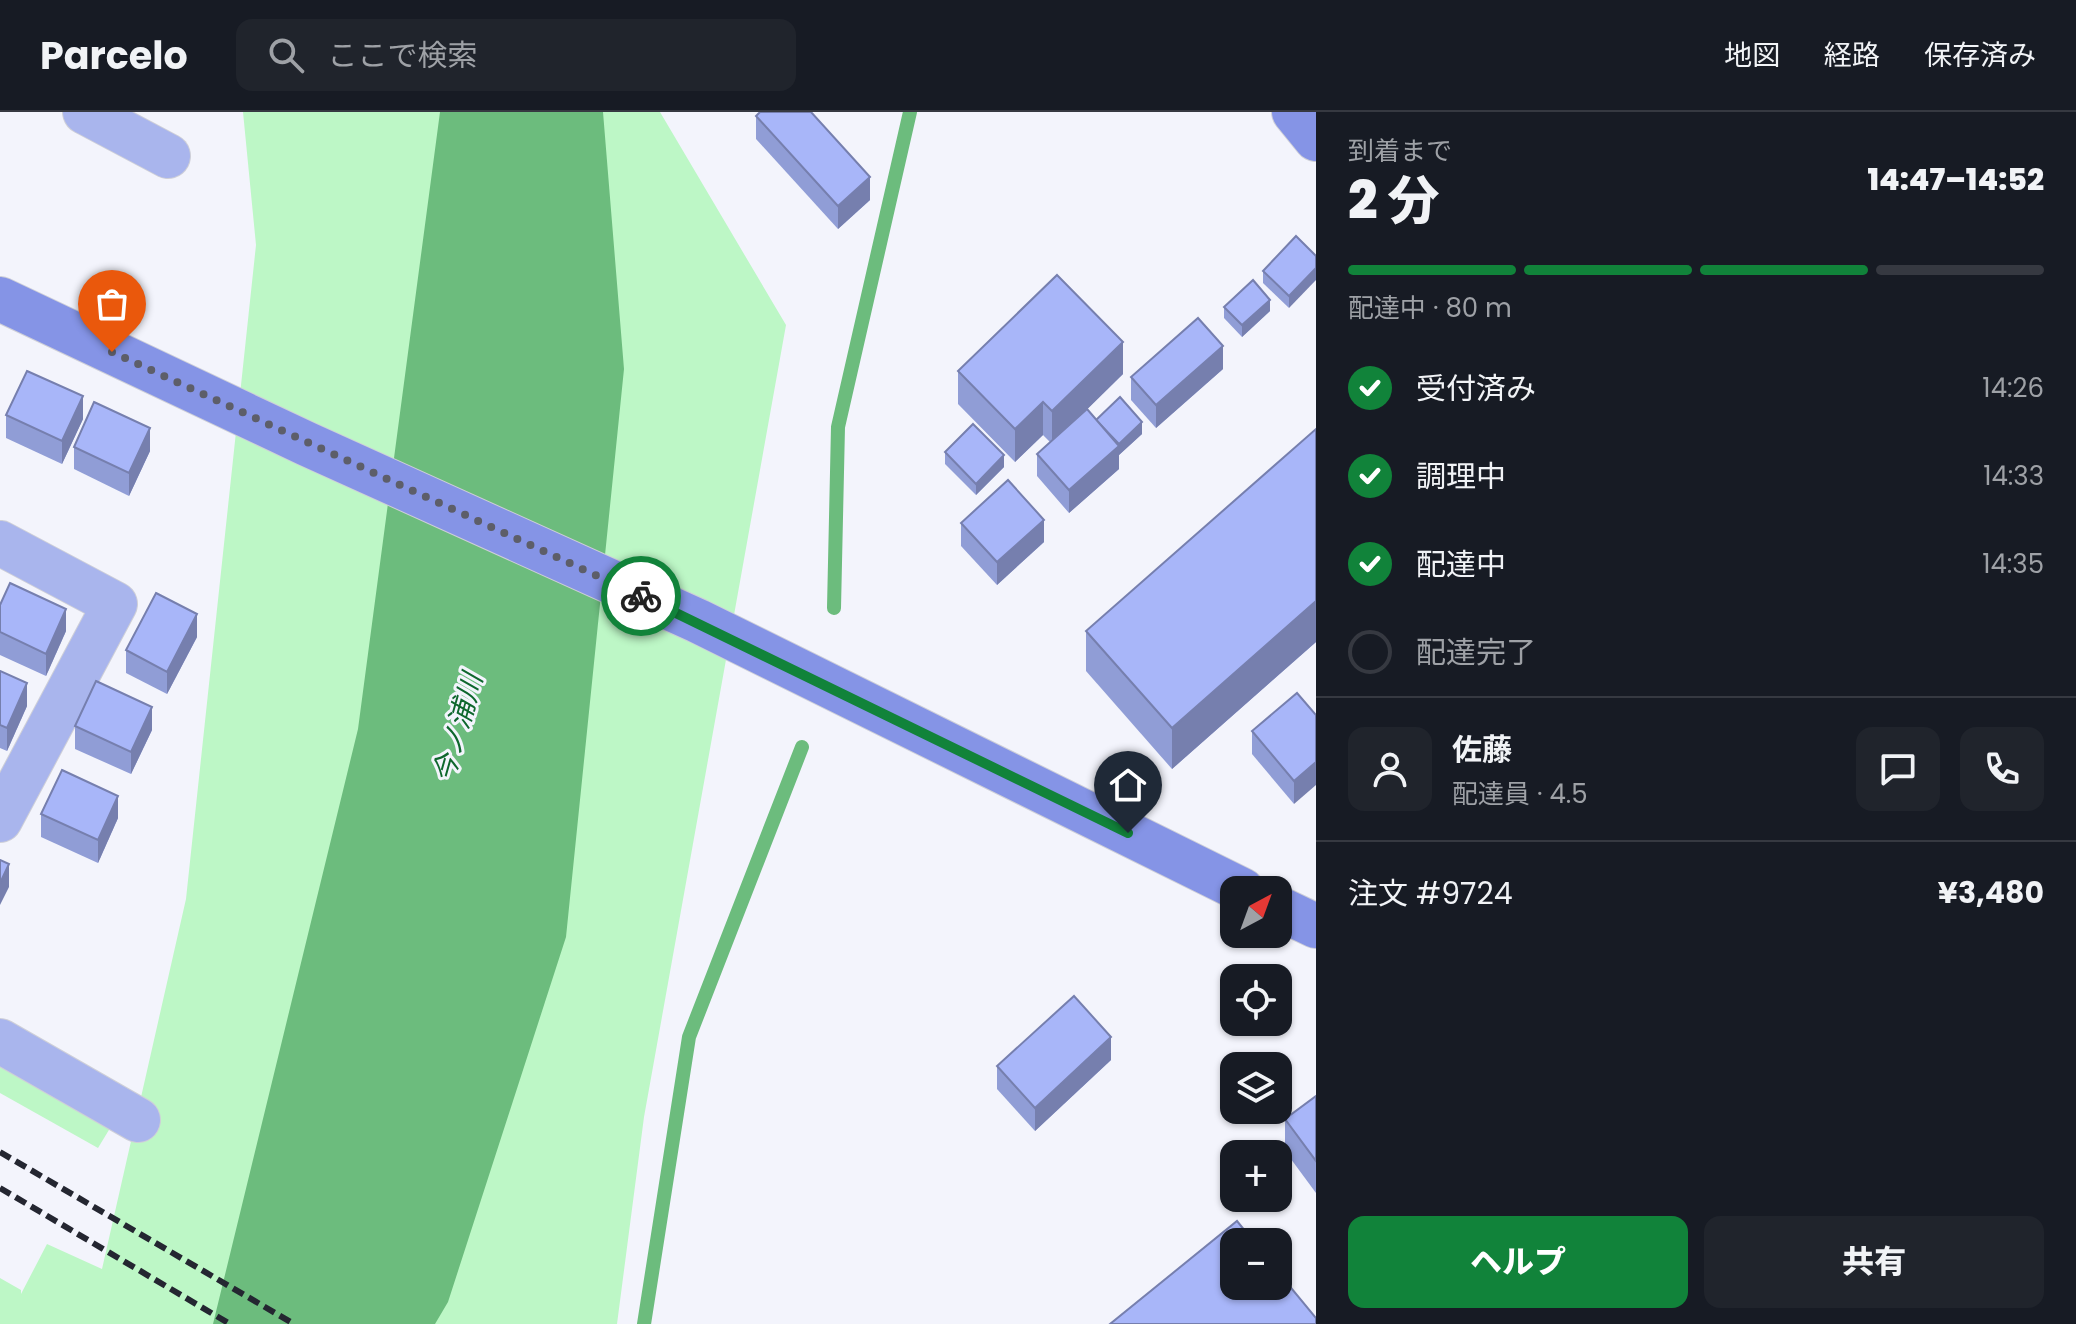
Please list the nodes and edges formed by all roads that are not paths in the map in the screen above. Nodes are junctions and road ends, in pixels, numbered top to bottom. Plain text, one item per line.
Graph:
1 (85, 112) edge
2 (1294, 112) edge
3 (1316, 139) edge
4 (168, 156) dead end
5 (0, 299) edge
6 (0, 543) edge
7 (0, 820) edge
8 (1220, 879) edge
9 (1292, 915) edge
10 (1316, 926) edge
11 (0, 1041) edge
12 (138, 1120) dead end

1 - 4 street
2 - 3 main road
5 - 8 main road
6 - 7 street
9 - 10 main road
11 - 12 street

